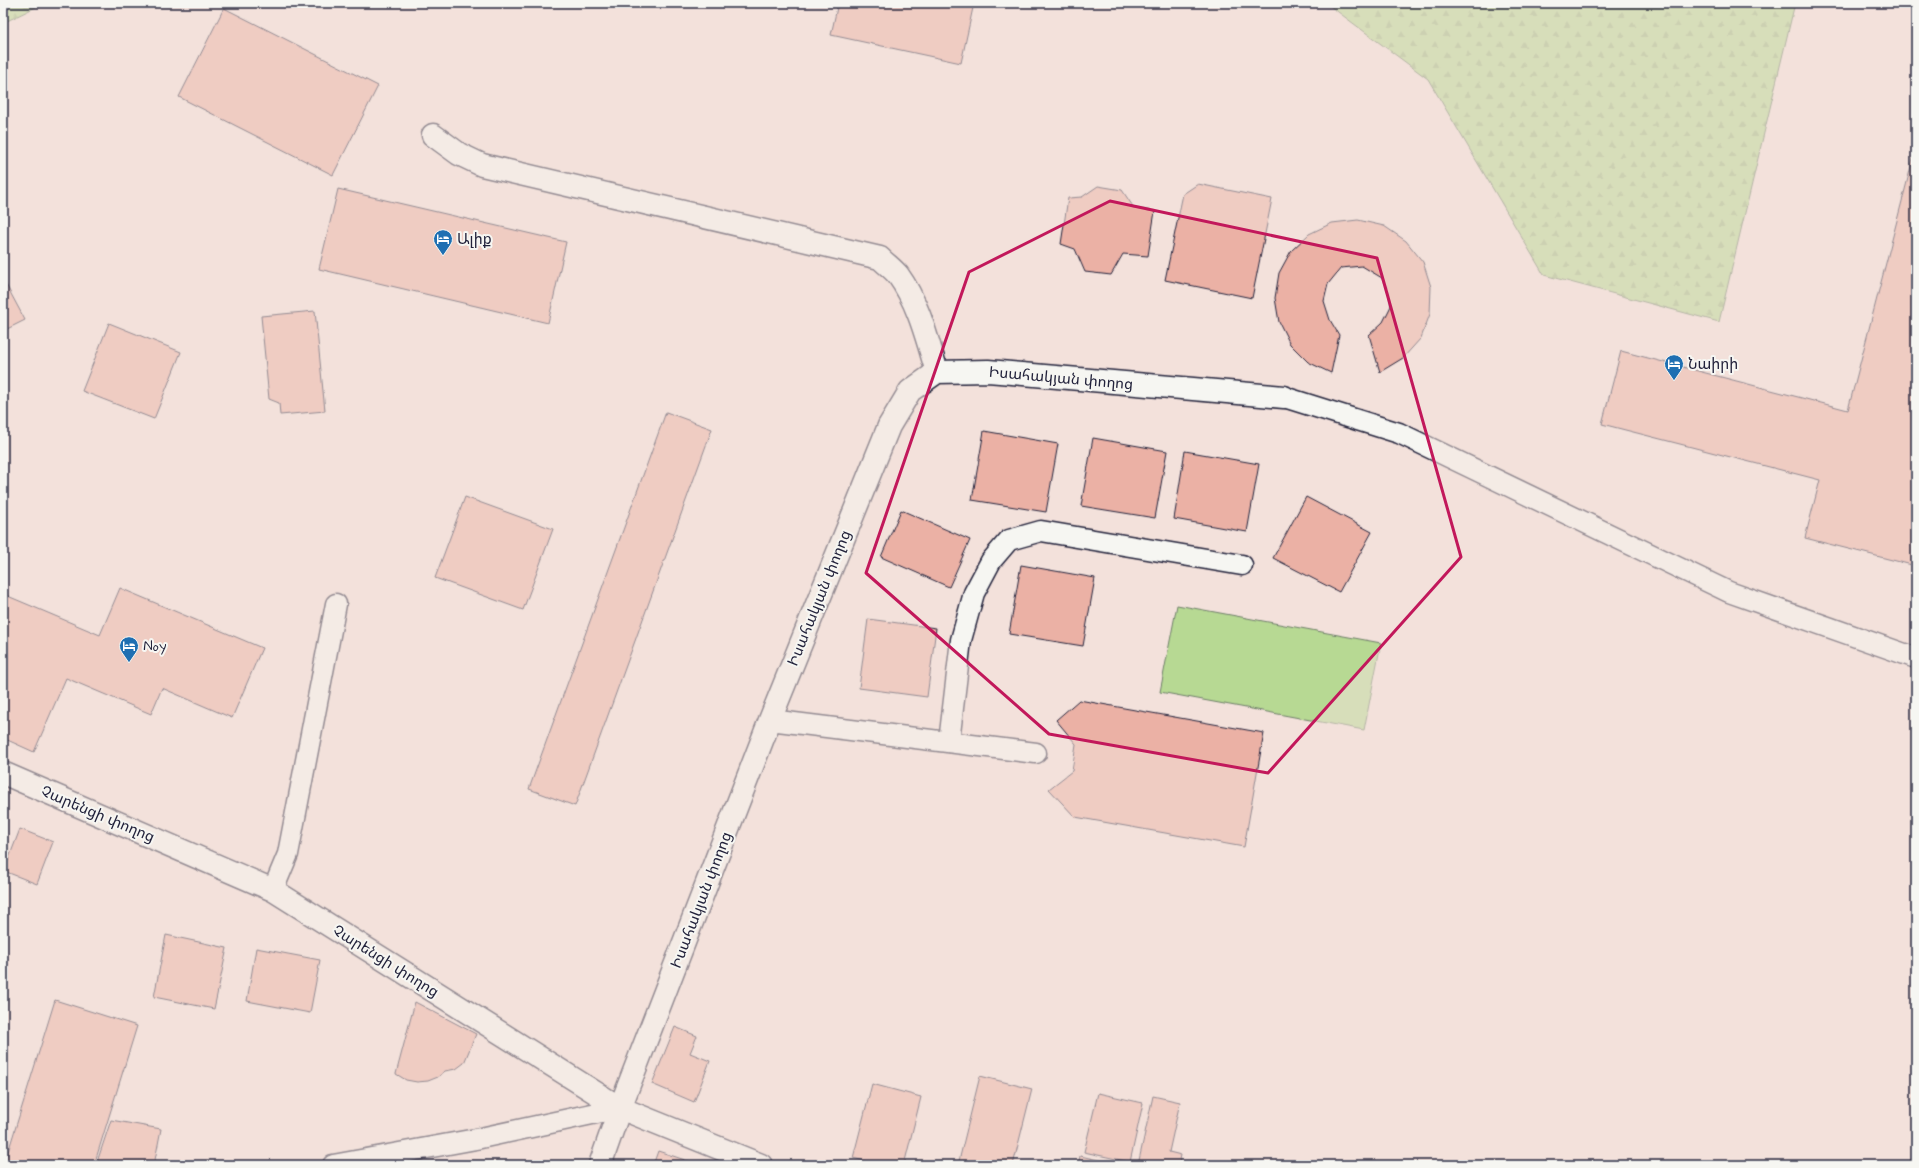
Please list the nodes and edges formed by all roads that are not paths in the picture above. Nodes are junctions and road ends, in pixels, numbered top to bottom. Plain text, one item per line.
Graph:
1 (433, 135) dead end
2 (937, 372) junction
3 (1284, 398) joint
4 (1242, 565) dead end
5 (336, 604) dead end
6 (1916, 658) edge
7 (770, 720) junction
8 (949, 742) junction
9 (1036, 753) dead end
10 (3, 773) edge
11 (273, 890) junction
12 (620, 1108) junction
13 (333, 1165) edge
14 (600, 1165) edge
15 (761, 1165) edge

1 - 2 street
2 - 3 street, Իսահակյան փողոց
2 - 7 street, Իսահակյան փողոց
3 - 6 lane
4 - 8 lane
5 - 11 lane
7 - 8 lane
7 - 12 street, Իսահակյան փողոց
8 - 9 lane
10 - 11 street, Չարենցի փողոց
11 - 12 street, Չարենցի փողոց
12 - 13 lane
12 - 14 street, Իսահակյան փողոց
12 - 15 street, Չարենցի փողոց

